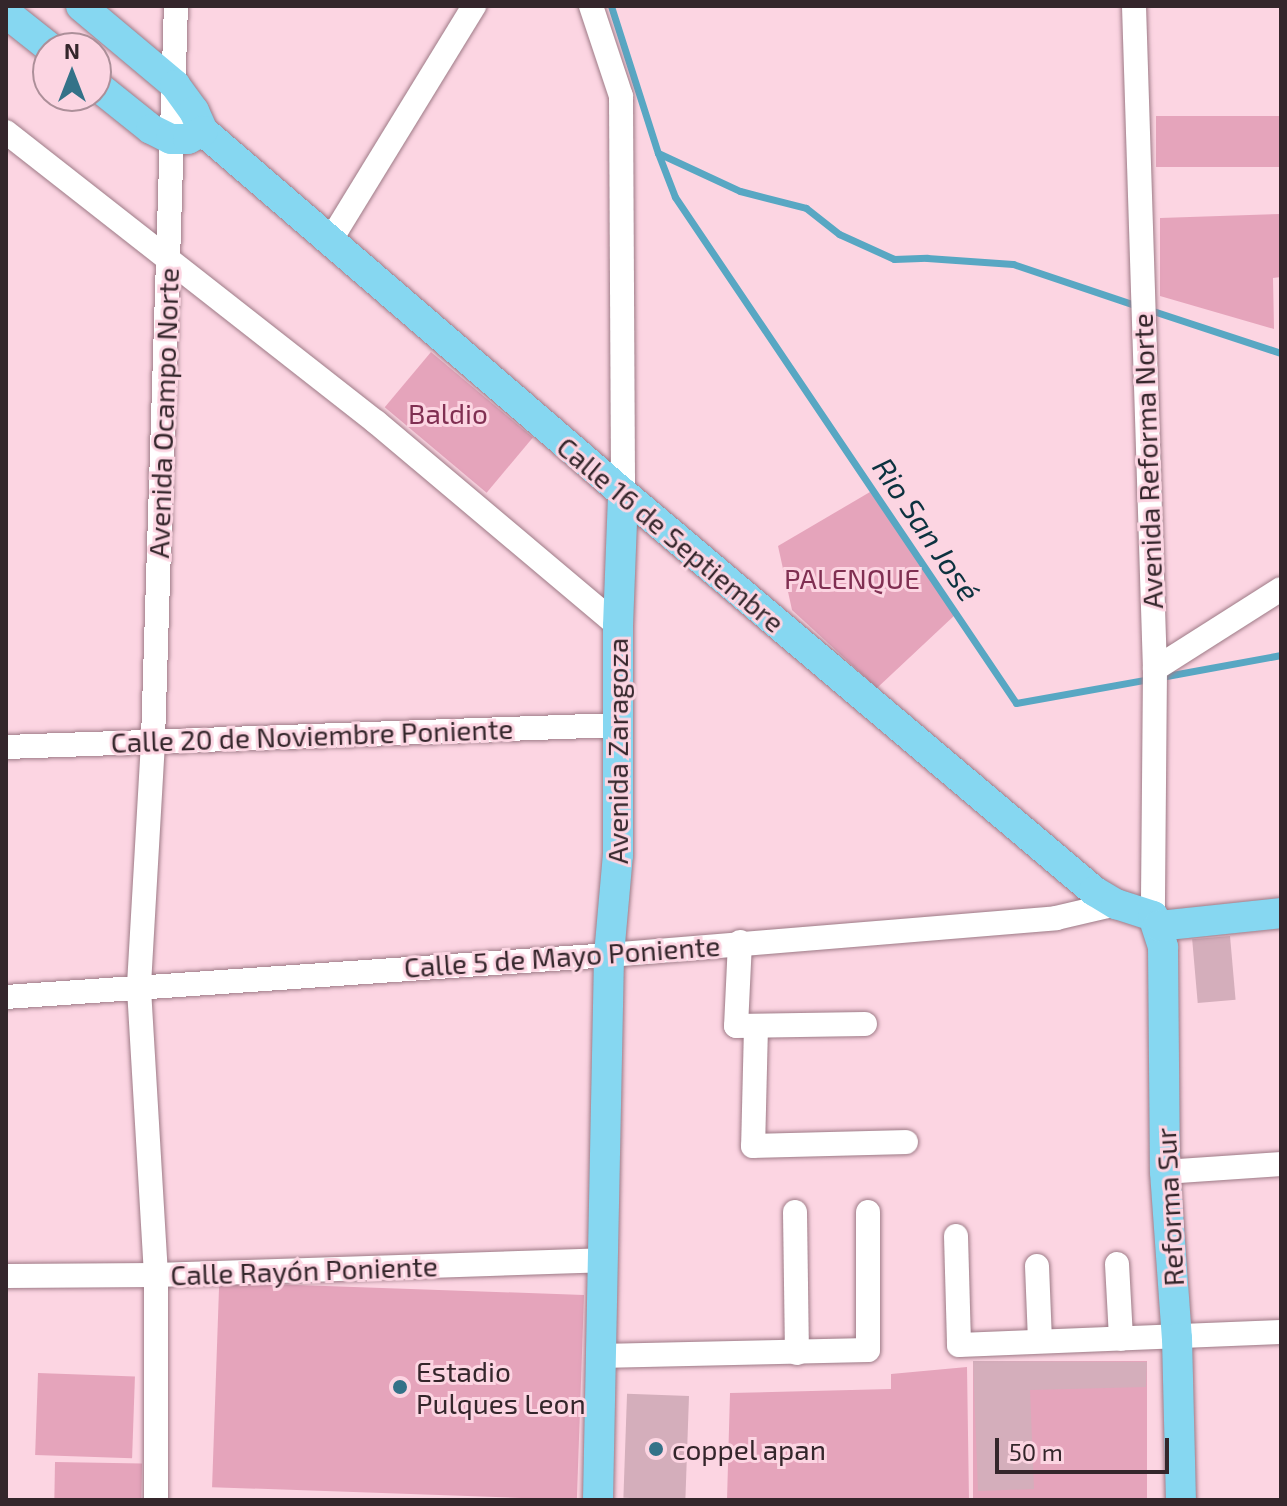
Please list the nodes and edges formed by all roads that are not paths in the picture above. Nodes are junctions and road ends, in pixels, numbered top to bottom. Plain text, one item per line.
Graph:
1 (81, 6) edge
2 (176, 6) edge
3 (474, 6) edge
4 (591, 6) edge
5 (1134, 6) edge
6 (6, 13) edge
7 (32, 34) edge
8 (175, 85) junction
9 (112, 98) edge
10 (203, 131) junction
11 (6, 132) edge
12 (171, 139) junction
13 (330, 241) junction
14 (167, 257) junction
15 (623, 493) junction
16 (1281, 589) edge
17 (618, 626) junction
18 (1155, 669) junction
19 (618, 725) junction
20 (153, 740) junction
21 (6, 747) edge
22 (1116, 904) junction
23 (1281, 913) edge
24 (1156, 921) junction
25 (740, 942) junction
26 (609, 955) junction
27 (139, 985) junction
28 (6, 997) edge
29 (865, 1024) dead end
30 (756, 1027) junction
31 (906, 1142) dead end
32 (1281, 1164) edge
33 (1165, 1172) junction
34 (795, 1212) dead end
35 (868, 1212) dead end
36 (956, 1236) dead end
37 (603, 1260) junction
38 (1117, 1264) dead end
39 (1037, 1266) dead end
40 (156, 1275) junction
41 (6, 1276) edge
42 (1281, 1332) edge
43 (1177, 1338) junction
44 (1121, 1339) junction
45 (1040, 1341) junction
46 (797, 1353) junction
47 (600, 1356) junction
48 (156, 1500) edge
49 (598, 1500) edge
50 (1181, 1500) edge

1 - 8 main road, Calle 16 de Septiembre
2 - 8 street, Avenida Ocampo Norte
3 - 13 street
4 - 15 street, Avenida Zaragoza
5 - 18 street, Avenida Reforma Norte
6 - 7 main road
8 - 10 main road, Calle 16 de Septiembre
8 - 12 street, Avenida Ocampo Norte
9 - 12 main road
10 - 12 main road
10 - 13 main road, Calle 16 de Septiembre
11 - 14 street
12 - 14 street, Avenida Ocampo Norte
13 - 15 main road, Calle 16 de Septiembre
14 - 17 street
14 - 20 street, Avenida Ocampo Norte
15 - 17 main road, Avenida Zaragoza
15 - 22 main road, Calle 16 de Septiembre
16 - 18 street
17 - 19 main road, Avenida Zaragoza
18 - 24 street, Avenida Reforma Norte
19 - 20 street, Calle 20 de Noviembre Poniente
19 - 26 main road, Avenida Zaragoza
20 - 21 street, Calle 20 de Noviembre Poniente
20 - 27 street
22 - 24 main road, Calle 16 de Septiembre
22 - 25 street, Calle 5 de Mayo Poniente
23 - 24 main road
24 - 33 main road, Reforma Sur
25 - 26 street, Calle 5 de Mayo Poniente
25 - 30 street
26 - 27 street, Calle 5 de Mayo Poniente
26 - 37 main road, Avenida Zaragoza
27 - 28 street, Calle 5 de Mayo Poniente
27 - 40 street
29 - 30 street
30 - 31 street
32 - 33 street
33 - 43 main road, Reforma Sur
34 - 46 street
35 - 46 street
36 - 45 street
37 - 40 street, Calle Rayón Poniente
37 - 47 main road, Avenida Zaragoza
38 - 44 street
39 - 45 street
40 - 41 street, Calle Rayón Poniente
40 - 48 street
42 - 43 street
43 - 44 street
43 - 50 main road, Reforma Sur
44 - 45 street
46 - 47 street
47 - 49 main road, Avenida Zaragoza

